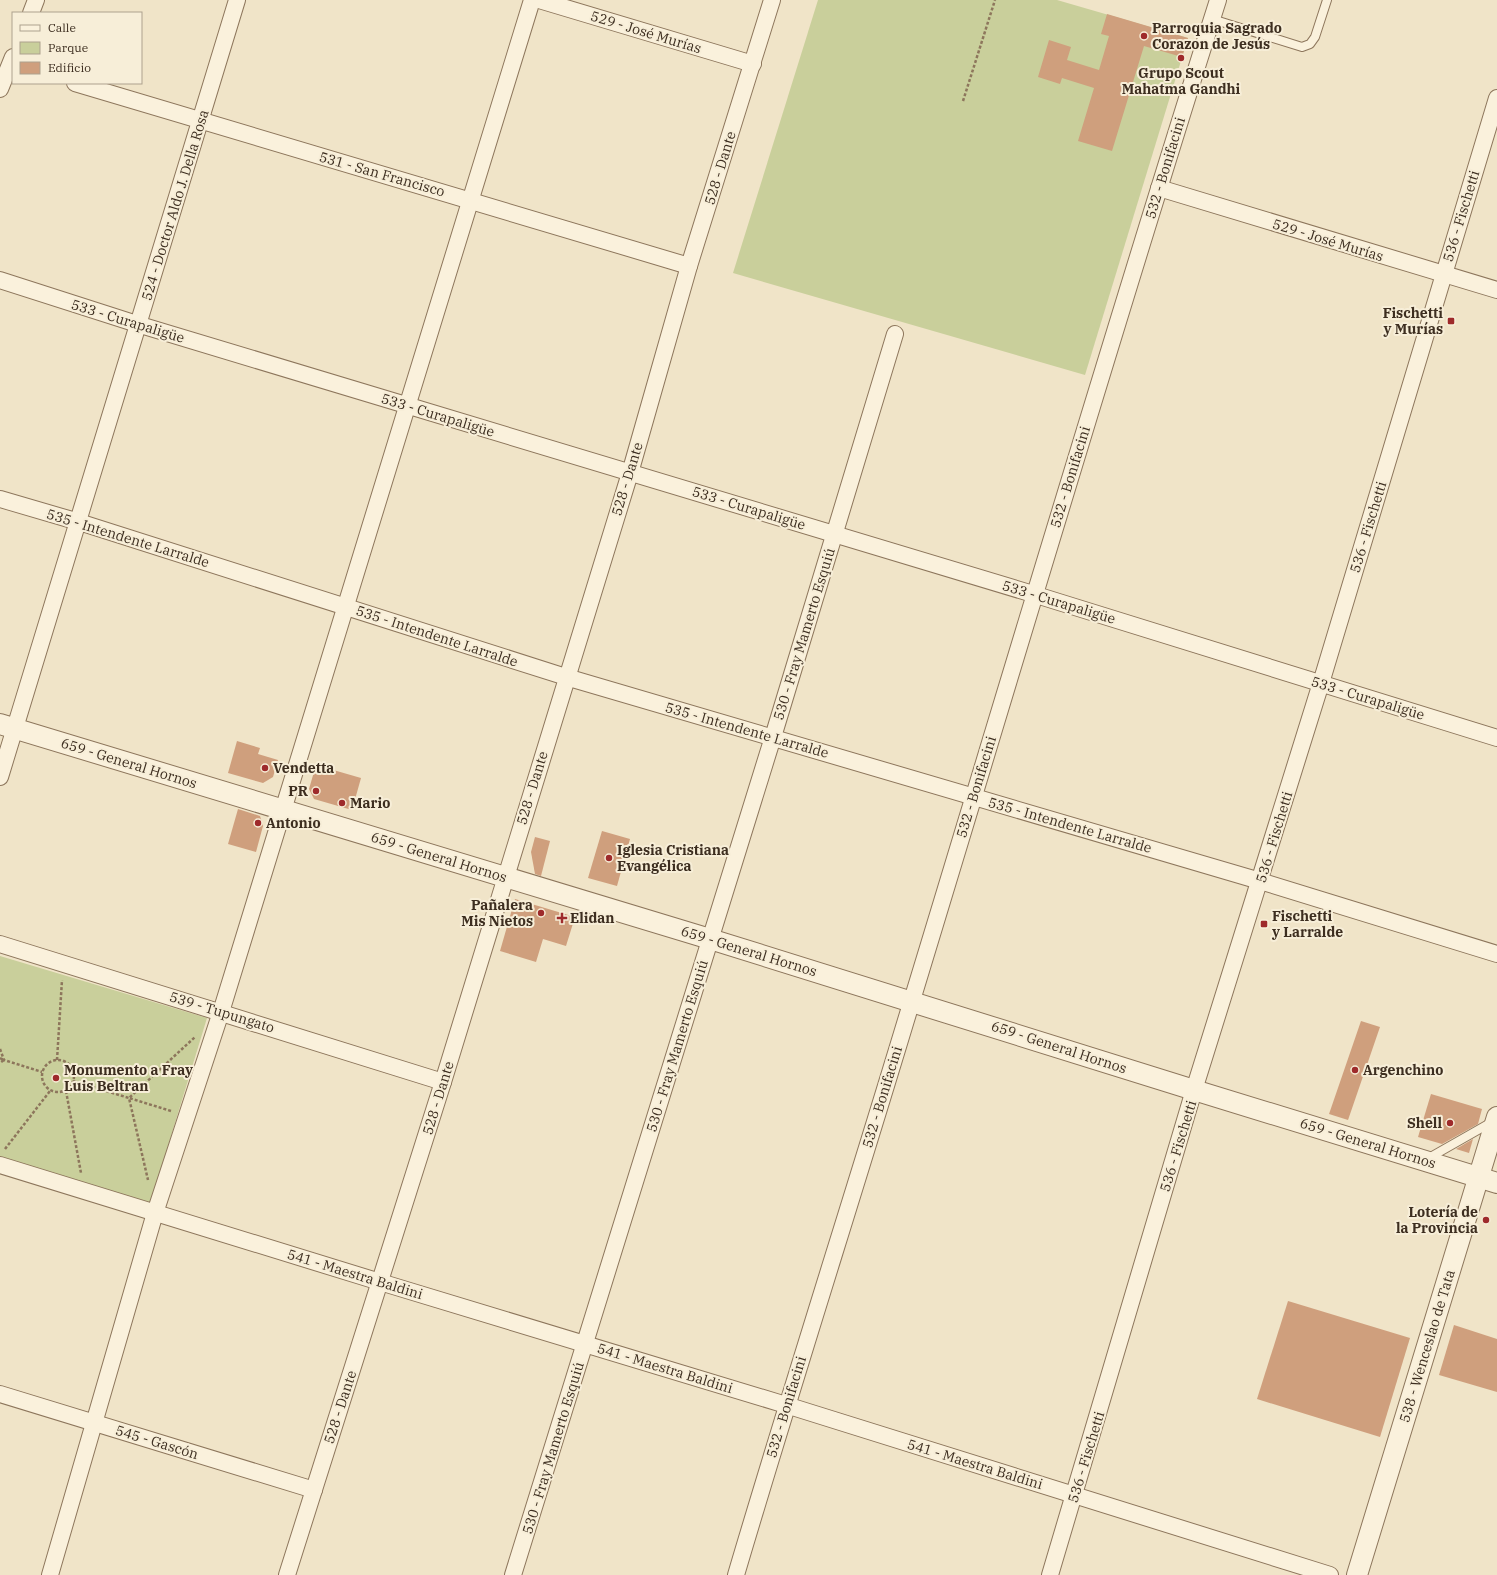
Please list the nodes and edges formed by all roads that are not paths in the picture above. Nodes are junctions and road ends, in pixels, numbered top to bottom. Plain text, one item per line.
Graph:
1 (36, 0) edge
2 (237, 0) edge
3 (532, 0) edge
4 (539, 0) edge
5 (772, 0) edge
6 (1218, 0) edge
7 (1326, 0) edge
8 (31, 12) edge
9 (1212, 19) junction
10 (9, 61) edge
11 (753, 64) junction
12 (78, 84) edge
13 (0, 89) edge
14 (1497, 98) edge
15 (201, 121) junction
16 (1159, 188) junction
17 (470, 200) junction
18 (689, 266) junction
19 (1443, 275) junction
20 (0, 280) edge
21 (1497, 290) edge
22 (138, 324) junction
23 (895, 334) dead end
24 (408, 406) junction
25 (630, 473) junction
26 (0, 499) edge
27 (79, 522) junction
28 (834, 534) junction
29 (1033, 594) junction
30 (346, 606) junction
31 (566, 677) junction
32 (1321, 683) junction
33 (7, 727) edge
34 (773, 737) junction
35 (1497, 738) edge
36 (0, 777) edge
37 (973, 797) junction
38 (284, 810) junction
39 (505, 877) junction
40 (1260, 881) junction
41 (710, 938) junction
42 (0, 944) edge
43 (1497, 954) edge
44 (912, 1001) junction
45 (222, 1012) junction
46 (443, 1082) junction
47 (1194, 1090) junction
48 (1496, 1118) edge
49 (1425, 1161) junction
50 (0, 1165) edge
51 (1488, 1180) edge
52 (155, 1213) junction
53 (380, 1282) junction
54 (585, 1344) junction
55 (0, 1394) edge
56 (786, 1405) junction
57 (94, 1422) junction
58 (314, 1490) junction
59 (1074, 1495) junction
60 (50, 1575) edge
61 (286, 1575) edge
62 (514, 1575) edge
63 (736, 1575) edge
64 (1050, 1575) edge
65 (1330, 1575) edge
66 (1357, 1575) edge

1 - 8 street
2 - 15 street, 524 - Doctor Aldo J. Della Rosa
3 - 17 street
4 - 11 street, 529 - José Murías
5 - 11 street, 528 - Dante
6 - 9 street, 532 - Bonifacini
7 - 9 lane
9 - 16 street, 532 - Bonifacini
10 - 13 street
11 - 18 street, 528 - Dante
12 - 15 street, 531 - San Francisco
14 - 19 street, 536 - Fischetti
15 - 17 street, 531 - San Francisco
15 - 22 street, 524 - Doctor Aldo J. Della Rosa
16 - 19 street, 529 - José Murías
16 - 29 street, 532 - Bonifacini
17 - 18 street, 531 - San Francisco
17 - 24 street
18 - 25 street, 528 - Dante
19 - 21 street, 529 - José Murías
19 - 32 street, 536 - Fischetti
20 - 22 street, 533 - Curapaligüe
22 - 24 street, 533 - Curapaligüe
22 - 27 street, 524 - Doctor Aldo J. Della Rosa
23 - 28 street, 530 - Fray Mamerto Esquiú
24 - 25 street, 533 - Curapaligüe
24 - 30 street
25 - 28 street, 533 - Curapaligüe
25 - 31 street, 528 - Dante
26 - 27 street, 535 - Intendente Larralde
27 - 30 street, 535 - Intendente Larralde
27 - 33 street, 524 - Doctor Aldo J. Della Rosa
28 - 29 street, 533 - Curapaligüe
28 - 34 street, 530 - Fray Mamerto Esquiú
29 - 32 street, 533 - Curapaligüe
29 - 37 street, 532 - Bonifacini
30 - 31 street, 535 - Intendente Larralde
30 - 38 street
31 - 34 street, 535 - Intendente Larralde
31 - 39 street, 528 - Dante
32 - 35 street, 533 - Curapaligüe
32 - 40 street, 536 - Fischetti
33 - 36 street, 524 - Doctor Aldo J. Della Rosa
33 - 38 street, 659 - General Hornos
34 - 37 street, 535 - Intendente Larralde
34 - 41 street, 530 - Fray Mamerto Esquiú
37 - 40 street, 535 - Intendente Larralde
37 - 44 street, 532 - Bonifacini
38 - 39 street, 659 - General Hornos
38 - 45 street
39 - 41 street, 659 - General Hornos
39 - 46 street, 528 - Dante
40 - 43 street, 535 - Intendente Larralde
40 - 47 street, 536 - Fischetti
41 - 44 street, 659 - General Hornos
41 - 54 street, 530 - Fray Mamerto Esquiú
42 - 45 street, 539 - Tupungato
44 - 47 street, 659 - General Hornos
44 - 56 street, 532 - Bonifacini
45 - 46 street, 539 - Tupungato
45 - 52 street
46 - 53 street, 528 - Dante
47 - 49 street, 659 - General Hornos
47 - 59 street, 536 - Fischetti
48 - 49 lane
48 - 51 street, 538 - Wenceslao de Tata
49 - 51 street, 659 - General Hornos
50 - 52 street, 541 - Maestra Baldini
51 - 66 street, 538 - Wenceslao de Tata
52 - 53 street, 541 - Maestra Baldini
52 - 57 street
53 - 54 street, 541 - Maestra Baldini
53 - 58 street, 528 - Dante
54 - 56 street, 541 - Maestra Baldini
54 - 62 street, 530 - Fray Mamerto Esquiú
55 - 57 street, 545 - Gascón
56 - 59 street, 541 - Maestra Baldini
56 - 63 street, 532 - Bonifacini
57 - 58 street, 545 - Gascón
57 - 60 street
58 - 61 street, 528 - Dante
59 - 64 street, 536 - Fischetti
59 - 65 street, 541 - Maestra Baldini

